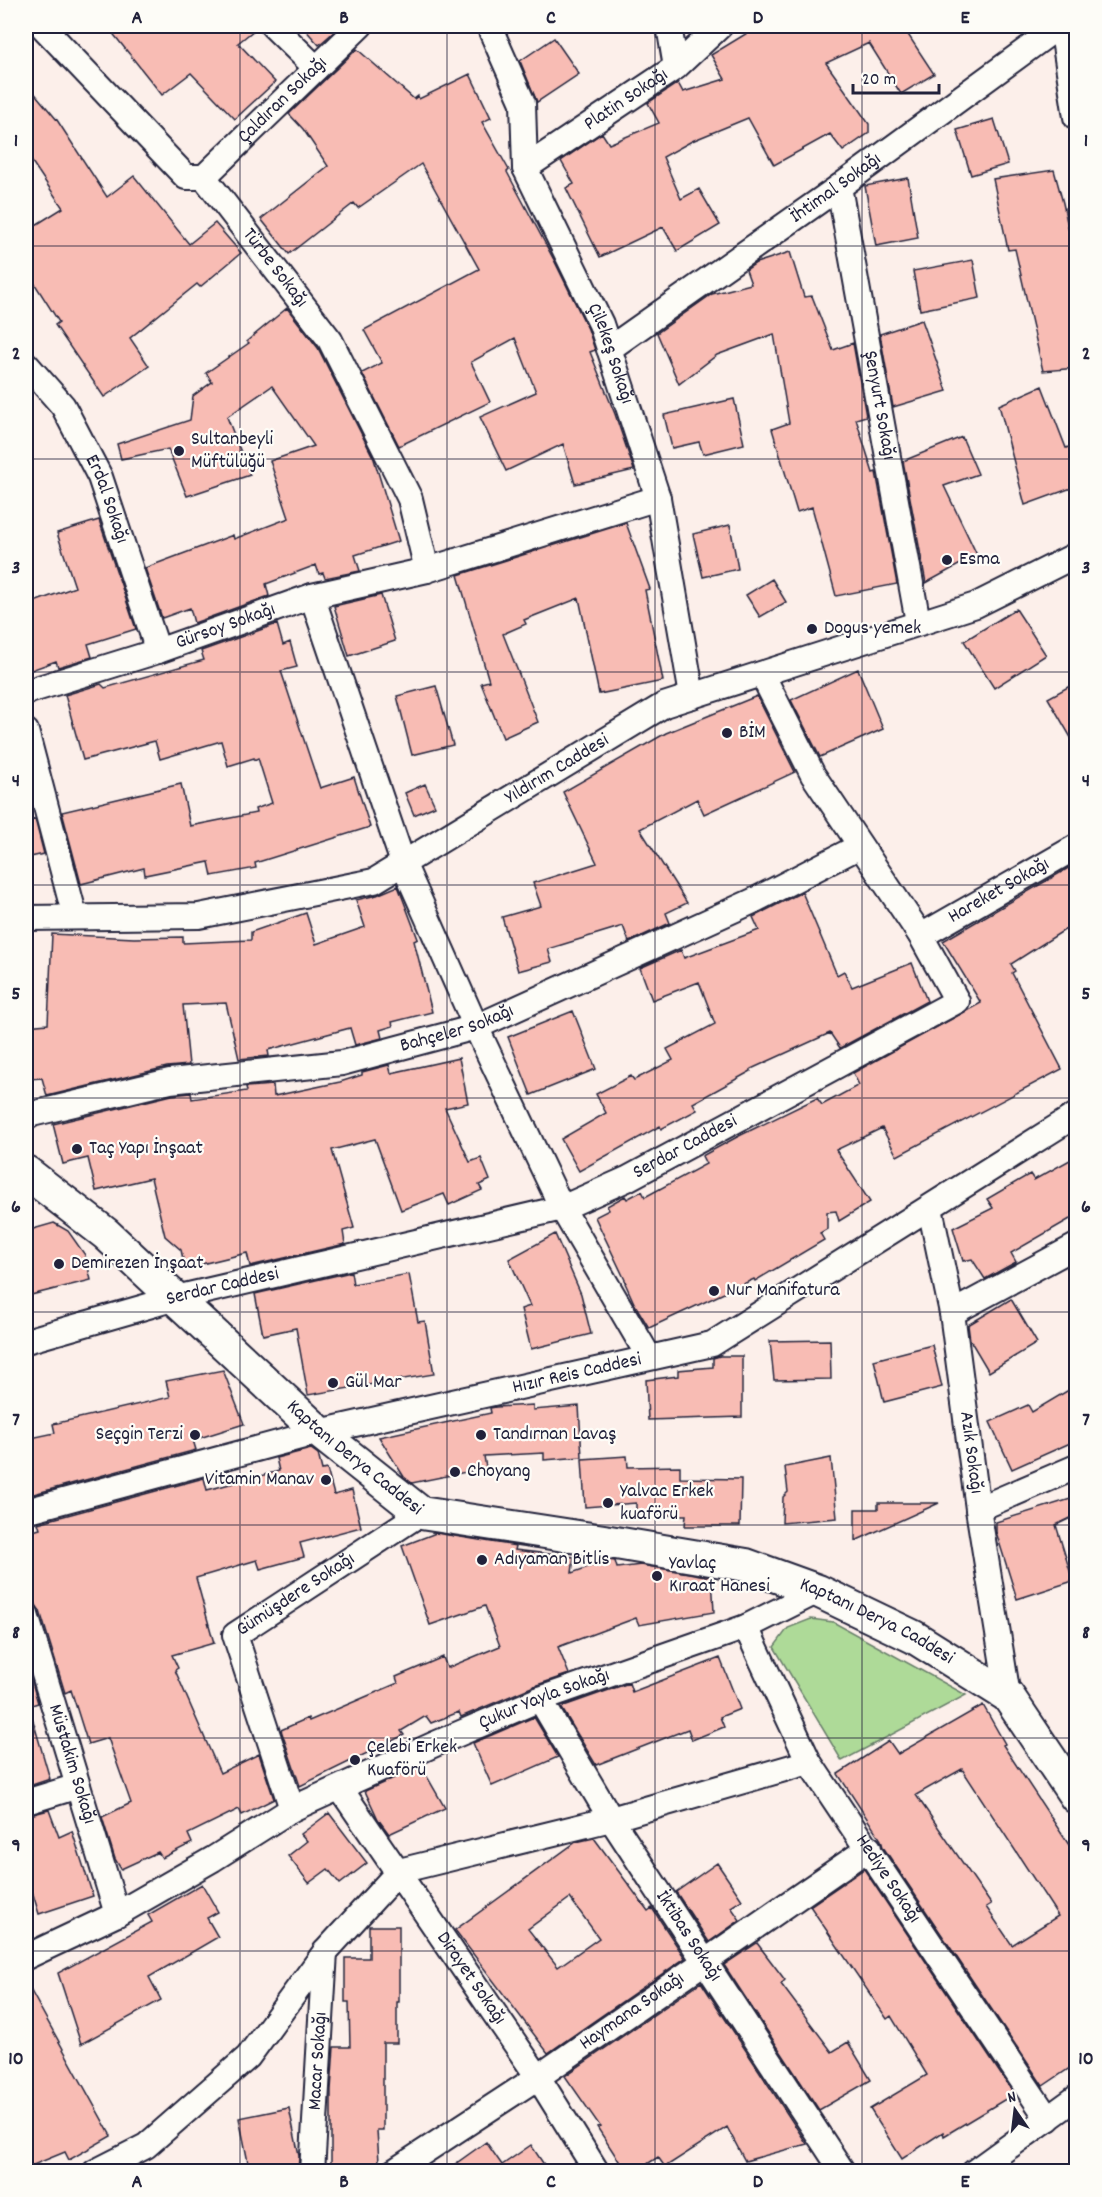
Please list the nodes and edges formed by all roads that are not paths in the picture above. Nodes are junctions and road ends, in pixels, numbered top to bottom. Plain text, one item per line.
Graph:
1 (42, 26) edge
2 (273, 26) edge
3 (360, 26) edge
4 (489, 26) edge
5 (669, 26) edge
6 (720, 26) edge
7 (1061, 26) edge
8 (316, 68) junction
9 (676, 68) junction
10 (1077, 117) edge
11 (525, 168) junction
12 (204, 177) junction
13 (839, 188) junction
14 (609, 349) junction
15 (26, 364) edge
16 (658, 498) junction
17 (1077, 555) edge
18 (428, 570) junction
19 (312, 596) junction
20 (918, 622) junction
21 (158, 651) junction
22 (762, 674) junction
23 (26, 692) edge
24 (692, 696) junction
25 (26, 731) edge
26 (860, 846) junction
27 (1077, 847) edge
28 (403, 863) junction
29 (75, 917) junction
30 (26, 918) edge
31 (921, 936) junction
32 (476, 1027) junction
33 (1077, 1116) edge
34 (26, 1118) edge
35 (26, 1172) edge
36 (562, 1208) junction
37 (930, 1208) junction
38 (1077, 1246) edge
39 (176, 1298) junction
40 (952, 1313) junction
41 (26, 1341) edge
42 (649, 1358) junction
43 (319, 1432) junction
44 (1077, 1467) edge
45 (978, 1509) junction
46 (26, 1511) edge
47 (421, 1513) junction
48 (818, 1591) junction
49 (26, 1615) edge
50 (746, 1627) junction
51 (1008, 1696) junction
52 (540, 1699) junction
53 (809, 1762) junction
54 (78, 1786) junction
55 (340, 1788) junction
56 (1077, 1797) edge
57 (26, 1802) edge
58 (292, 1809) junction
59 (611, 1819) junction
60 (869, 1848) junction
61 (399, 1871) junction
62 (117, 1914) junction
63 (325, 1952) junction
64 (26, 1957) edge
65 (705, 1963) junction
66 (538, 2077) junction
67 (1067, 2112) edge
68 (95, 2172) edge
69 (312, 2172) edge
70 (393, 2172) edge
71 (597, 2172) edge
72 (843, 2172) edge
73 (974, 2172) edge

1 - 12 street
2 - 8 street
3 - 8 street, Çaldıran Sokağı
4 - 11 street, Çilekeş Sokağı
5 - 9 street
6 - 9 street, Platin Sokağı
7 - 10 street
7 - 13 street, İhtimal Sokağı
8 - 12 street, Çaldıran Sokağı
9 - 11 street, Platin Sokağı
11 - 14 street, Çilekeş Sokağı
12 - 18 street, Türbe Sokağı
13 - 14 street, İhtimal Sokağı
13 - 20 street, Şenyurt Sokağı
14 - 16 street, Çilekeş Sokağı
15 - 21 street, Erdal Sokağı
16 - 18 street, Gürsoy Sokağı
16 - 24 street, Çilekeş Sokağı
17 - 20 street, Yıldırım Caddesi
18 - 19 street, Gürsoy Sokağı
19 - 21 street, Gürsoy Sokağı
19 - 28 street
20 - 22 street, Yıldırım Caddesi
21 - 23 street, Gürsoy Sokağı
22 - 24 street, Yıldırım Caddesi
22 - 26 street, Serdar Caddesi
24 - 28 street, Yıldırım Caddesi
25 - 29 street
26 - 31 street, Serdar Caddesi
26 - 32 street, Bahçeler Sokağı
27 - 31 street, Hareket Sokağı
28 - 29 street, Yıldırım Caddesi
28 - 32 street
29 - 30 street, Yıldırım Caddesi
31 - 36 street, Serdar Caddesi
32 - 34 street, Bahçeler Sokağı
32 - 36 street
33 - 37 street, Hızır Reis Caddesi
35 - 39 street, Kaptanı Derya Caddesi
36 - 39 street, Serdar Caddesi
36 - 42 street
37 - 40 street, Azık Sokağı
37 - 42 street, Hızır Reis Caddesi
38 - 40 street
39 - 41 street, Serdar Caddesi
39 - 43 street, Kaptanı Derya Caddesi
40 - 45 street, Azık Sokağı
42 - 43 street, Hızır Reis Caddesi
43 - 46 street, Hızır Reis Caddesi
43 - 47 street, Kaptanı Derya Caddesi
44 - 45 street
45 - 51 street, Azık Sokağı
47 - 48 street, Kaptanı Derya Caddesi
47 - 58 street, Gümüşdere Sokağı
48 - 50 street, Çukur Yayla Sokağı
48 - 51 street, Kaptanı Derya Caddesi
49 - 54 street, Müstakim Sokağı
50 - 52 street, Çukur Yayla Sokağı
50 - 53 street, Hediye Sokağı
51 - 56 street, Kaptanı Derya Caddesi
52 - 55 street, Çukur Yayla Sokağı
52 - 59 street, İktibas Sokağı
53 - 59 street
53 - 60 street, Hediye Sokağı
54 - 57 street
54 - 62 street, Müstakim Sokağı
55 - 58 street, Çukur Yayla Sokağı
55 - 61 street, Dirayet Sokağı
58 - 62 street, Çukur Yayla Sokağı
59 - 61 street
59 - 65 street, İktibas Sokağı
60 - 65 street, Haymana Sokağı
60 - 67 street, Hediye Sokağı
61 - 63 street
61 - 66 street, Dirayet Sokağı
62 - 64 street, Çukur Yayla Sokağı
63 - 68 street
63 - 69 street, Macar Sokağı
65 - 66 street, Haymana Sokağı
65 - 72 street, İktibas Sokağı
66 - 70 street, Haymana Sokağı
66 - 71 street, Dirayet Sokağı
67 - 73 street

